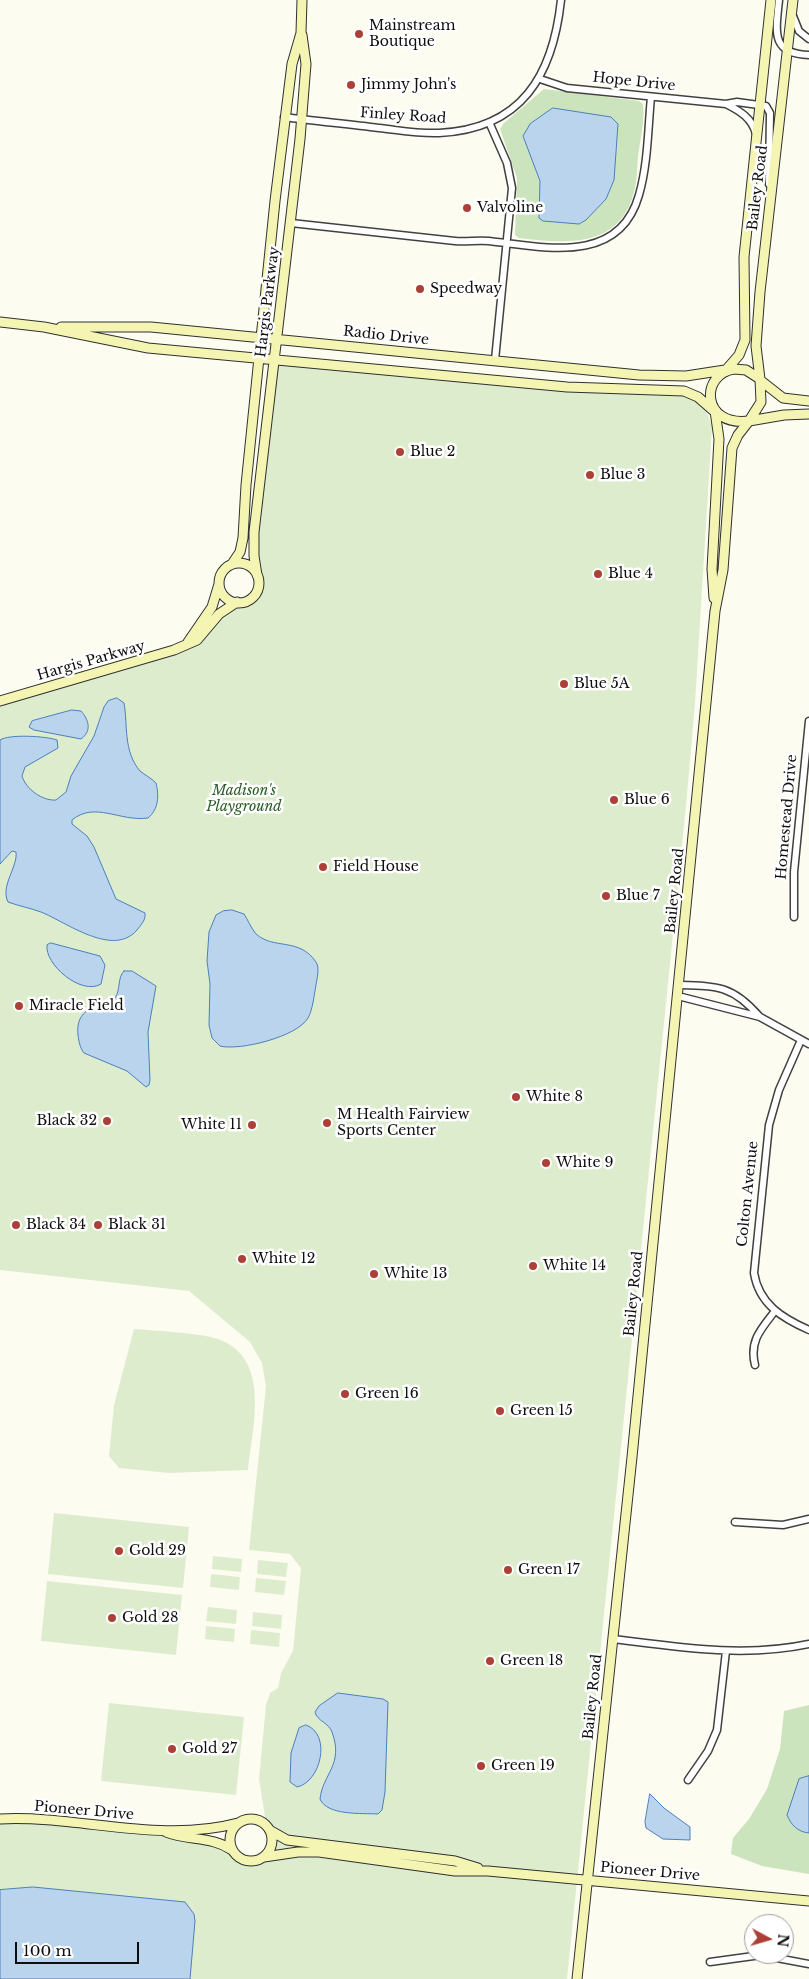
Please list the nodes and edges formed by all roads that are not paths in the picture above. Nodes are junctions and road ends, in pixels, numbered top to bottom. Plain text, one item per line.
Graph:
1 (302, 0) edge
2 (561, 0) edge
3 (771, 0) edge
4 (779, 0) edge
5 (793, 0) edge
6 (792, 12) junction
7 (301, 33) junction
8 (809, 39) edge
9 (788, 52) junction
10 (809, 55) edge
11 (540, 80) junction
12 (651, 97) junction
13 (726, 104) junction
14 (760, 104) junction
15 (284, 118) junction
16 (301, 119) junction
17 (489, 122) junction
18 (756, 138) junction
19 (770, 199) junction
20 (291, 224) junction
21 (507, 243) junction
22 (0, 322) edge
23 (44, 327) junction
24 (262, 337) junction
25 (278, 338) junction
26 (259, 359) junction
27 (275, 360) junction
28 (494, 360) junction
29 (726, 370) junction
30 (760, 379) junction
31 (809, 402) edge
32 (715, 411) junction
33 (809, 414) edge
34 (749, 421) junction
35 (232, 564) junction
36 (257, 575) junction
37 (219, 584) junction
38 (237, 602) junction
39 (715, 611) junction
40 (188, 642) junction
41 (0, 701) edge
42 (809, 721) edge
43 (794, 917) dead end
44 (679, 985) junction
45 (678, 996) junction
46 (760, 1017) junction
47 (801, 1040) junction
48 (809, 1044) edge
49 (775, 1311) junction
50 (809, 1330) edge
51 (755, 1365) dead end
52 (809, 1519) edge
53 (735, 1522) dead end
54 (613, 1639) junction
55 (809, 1644) edge
56 (726, 1650) junction
57 (688, 1780) dead end
58 (0, 1820) edge
59 (238, 1823) junction
60 (271, 1831) junction
61 (166, 1832) junction
62 (232, 1850) junction
63 (264, 1857) junction
64 (488, 1870) junction
65 (588, 1880) junction
66 (809, 1901) edge
67 (710, 1962) dead end
68 (809, 1964) edge
69 (577, 1979) edge

1 - 7 main road, Hargis Parkway
2 - 11 street, Finley Road
3 - 14 main road, Bailey Road
4 - 9 street
5 - 6 main road, Bailey Road
6 - 8 street
6 - 9 main road, Bailey Road
7 - 15 main road, Hargis Parkway
7 - 16 main road, Hargis Parkway
9 - 10 street
9 - 19 main road, Bailey Road
11 - 12 street, Hope Drive
11 - 17 street, Finley Road
12 - 13 street, Hope Drive
12 - 21 street
13 - 14 street, Hope Drive
13 - 18 street, Hope Drive
14 - 18 main road, Bailey Road
14 - 19 street
15 - 16 street, Finley Road
15 - 24 main road, Hargis Parkway
16 - 17 street, Finley Road
16 - 20 main road, Hargis Parkway
17 - 21 street
18 - 29 main road, Bailey Road
19 - 30 main road, Bailey Road
20 - 21 street
20 - 25 main road, Hargis Parkway
21 - 28 street
22 - 23 main road, Radio Drive
23 - 24 main road, Radio Drive
23 - 26 main road, Radio Drive
24 - 25 main road, Radio Drive
24 - 26 main road, Hargis Parkway
25 - 27 main road, Hargis Parkway
25 - 28 main road, Radio Drive
26 - 27 main road, Radio Drive
26 - 35 main road, Hargis Parkway
27 - 32 main road, Radio Drive
27 - 36 main road, Hargis Parkway
28 - 29 main road, Radio Drive
29 - 30 main road
29 - 32 main road
30 - 31 main road
30 - 34 main road
32 - 34 main road
32 - 39 main road, Bailey Road
33 - 34 main road
34 - 39 main road, Bailey Road
35 - 36 main road
35 - 37 main road
36 - 38 main road
37 - 38 main road
37 - 40 main road
38 - 40 main road, Hargis Parkway
39 - 44 main road, Bailey Road
40 - 41 main road, Hargis Parkway
42 - 43 street, Homestead Drive
44 - 45 main road, Bailey Road
44 - 46 street
45 - 46 street
45 - 54 main road, Bailey Road
46 - 47 street
47 - 48 street
47 - 49 street, Colton Avenue
49 - 50 street, Colton Avenue
49 - 51 street
52 - 53 street
54 - 56 street
54 - 65 main road, Bailey Road
55 - 56 street
56 - 57 street
58 - 61 main road, Pioneer Drive
59 - 60 main road
59 - 61 main road, Pioneer Drive
59 - 62 main road
60 - 63 main road
60 - 64 main road, Pioneer Drive
61 - 62 main road, Pioneer Drive
62 - 63 main road
63 - 64 main road, Pioneer Drive
64 - 65 main road, Pioneer Drive
65 - 66 main road, Pioneer Drive
65 - 69 main road, Bailey Road
67 - 68 street

